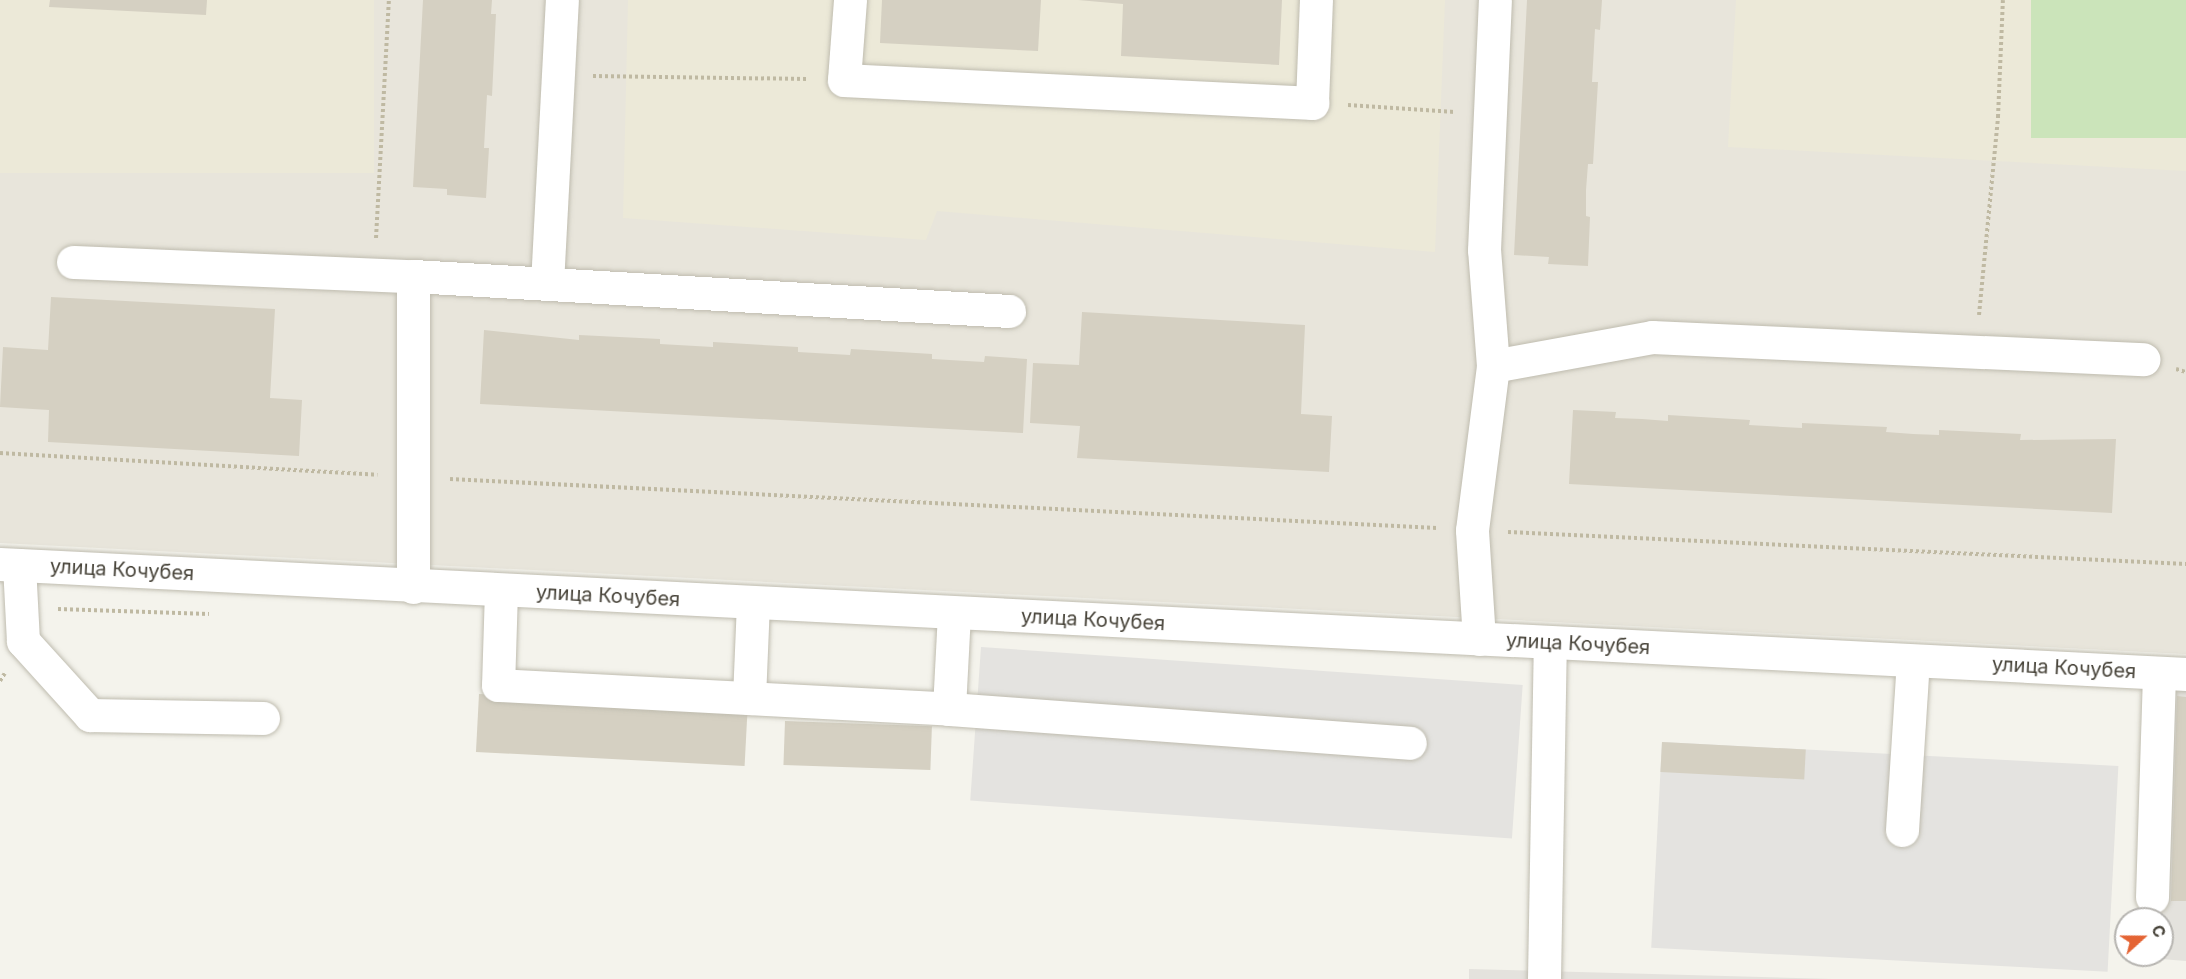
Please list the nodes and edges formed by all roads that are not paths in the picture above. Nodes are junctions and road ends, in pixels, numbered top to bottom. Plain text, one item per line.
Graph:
1 (562, 0) edge
2 (850, 0) edge
3 (1316, 0) edge
4 (1495, 0) edge
5 (73, 262) dead end
6 (413, 276) junction
7 (548, 284) junction
8 (1009, 311) dead end
9 (2144, 359) dead end
10 (1493, 366) junction
11 (9, 564) edge
12 (413, 587) junction
13 (501, 591) junction
14 (753, 603) junction
15 (954, 614) junction
16 (1479, 639) junction
17 (1550, 643) junction
18 (1913, 661) junction
19 (2172, 674) edge
20 (749, 698) junction
21 (949, 709) junction
22 (263, 718) dead end
23 (1410, 743) dead end
24 (1902, 830) dead end
25 (2152, 897) dead end
26 (1544, 979) edge

1 - 7 street
2 - 3 street
4 - 10 street
5 - 6 street
6 - 7 street
6 - 12 street
7 - 8 street
9 - 10 street
10 - 16 street
11 - 12 street, улица Кочубея
11 - 22 street
12 - 13 street, улица Кочубея
13 - 14 street, улица Кочубея
13 - 20 street
14 - 15 street, улица Кочубея
14 - 20 street
15 - 16 street, улица Кочубея
15 - 21 street
16 - 17 street, улица Кочубея
17 - 18 street, улица Кочубея
17 - 26 street
18 - 19 street, улица Кочубея
18 - 24 street
19 - 25 street
20 - 21 street
21 - 23 street

